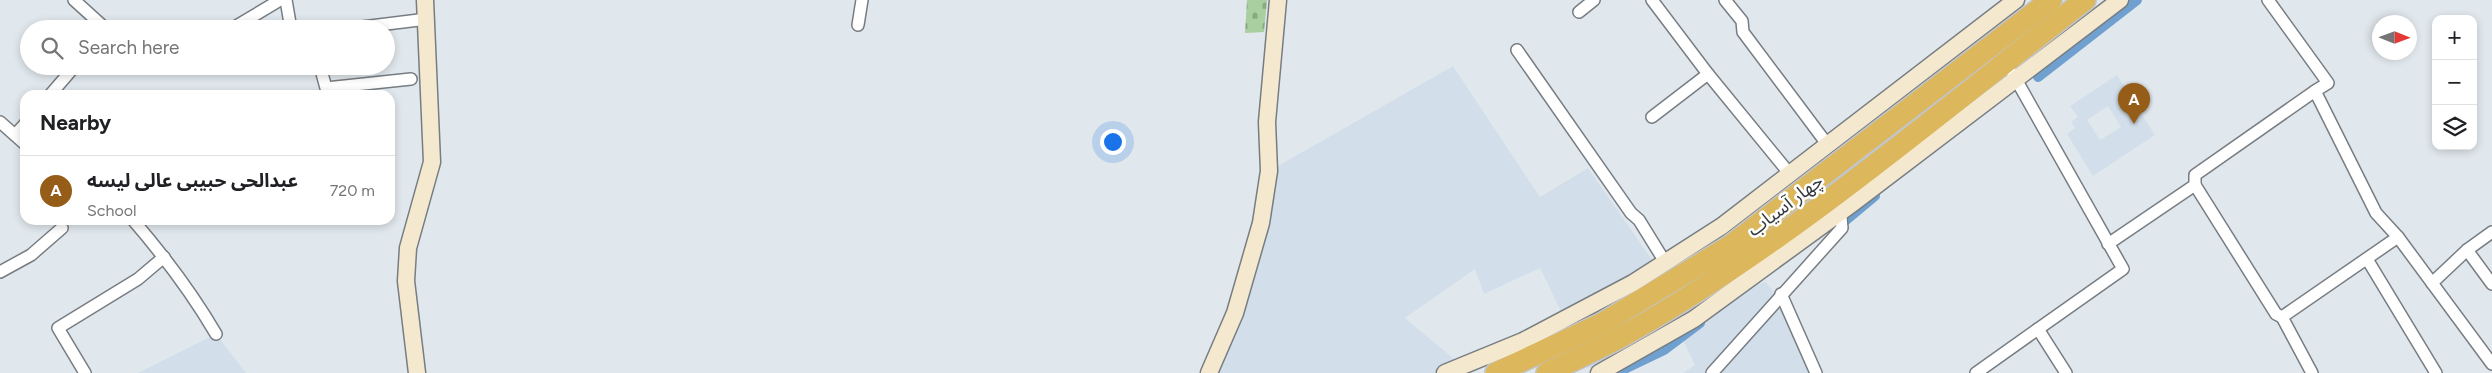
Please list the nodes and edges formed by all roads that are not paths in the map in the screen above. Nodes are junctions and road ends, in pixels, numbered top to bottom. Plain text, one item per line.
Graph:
1 (74, 0) edge
2 (280, 0) edge
3 (286, 0) edge
4 (426, 0) edge
5 (862, 0) edge
6 (1278, 0) edge
7 (1594, 0) edge
8 (1652, 0) edge
9 (1725, 0) edge
10 (2016, 0) edge
11 (2051, 0) edge
12 (2085, 0) edge
13 (2120, 0) edge
14 (2268, 0) edge
15 (1579, 12) dead end
16 (428, 19) junction
17 (96, 20) edge
18 (246, 20) edge
19 (289, 20) edge
20 (395, 23) edge
21 (858, 25) dead end
22 (1517, 50) dead end
23 (2011, 70) junction
24 (1708, 74) junction
25 (67, 75) edge
26 (322, 75) edge
27 (411, 79) dead end
28 (54, 90) edge
29 (2315, 91) junction
30 (1652, 117) dead end
31 (0, 122) edge
32 (20, 130) edge
33 (15, 135) junction
34 (20, 140) edge
35 (1827, 144) junction
36 (1789, 173) junction
37 (2195, 185) junction
38 (1839, 191) junction
39 (1841, 212) junction
40 (137, 225) edge
41 (62, 228) dead end
42 (2492, 232) edge
43 (2398, 237) junction
44 (2108, 244) junction
45 (2467, 250) junction
46 (164, 257) junction
47 (2368, 259) junction
48 (1665, 262) junction
49 (0, 272) edge
50 (2432, 283) junction
51 (2492, 284) edge
52 (1781, 294) junction
53 (2282, 317) junction
54 (2038, 329) junction
55 (216, 334) dead end
56 (2492, 364) edge
57 (85, 373) edge
58 (417, 373) edge
59 (1210, 373) edge
60 (1445, 373) edge
61 (1496, 373) edge
62 (1548, 373) edge
63 (1599, 373) edge
64 (1712, 373) edge
65 (1816, 373) edge
66 (1976, 373) edge
67 (2066, 373) edge
68 (2312, 373) edge
69 (2436, 373) edge

1 - 17 street
2 - 18 street
3 - 19 street
4 - 16 street
5 - 21 street
6 - 59 street
7 - 15 street
8 - 24 street
9 - 35 street
10 - 35 street
11 - 61 highway, چهار آسیاب
12 - 23 highway, چهار آسیاب
13 - 23 street
14 - 29 street
16 - 20 street
16 - 58 street
22 - 48 street
23 - 38 highway, چهار آسیاب
23 - 39 street
23 - 44 street
24 - 30 street
24 - 36 street
25 - 28 street
26 - 27 street
29 - 37 street
29 - 43 street
31 - 33 street
32 - 33 street
33 - 34 street
35 - 36 street
36 - 48 street
37 - 44 street
37 - 53 street
38 - 39 street
38 - 62 highway, چهار آسیاب
39 - 52 street
39 - 63 street
40 - 46 street
41 - 49 street
42 - 45 street
43 - 47 street
43 - 50 street
44 - 54 street
45 - 50 street
45 - 51 street
46 - 55 street
46 - 57 street
47 - 53 street
47 - 69 street
48 - 60 street
50 - 56 street
52 - 64 street
52 - 65 street
53 - 68 street
54 - 66 street
54 - 67 street

